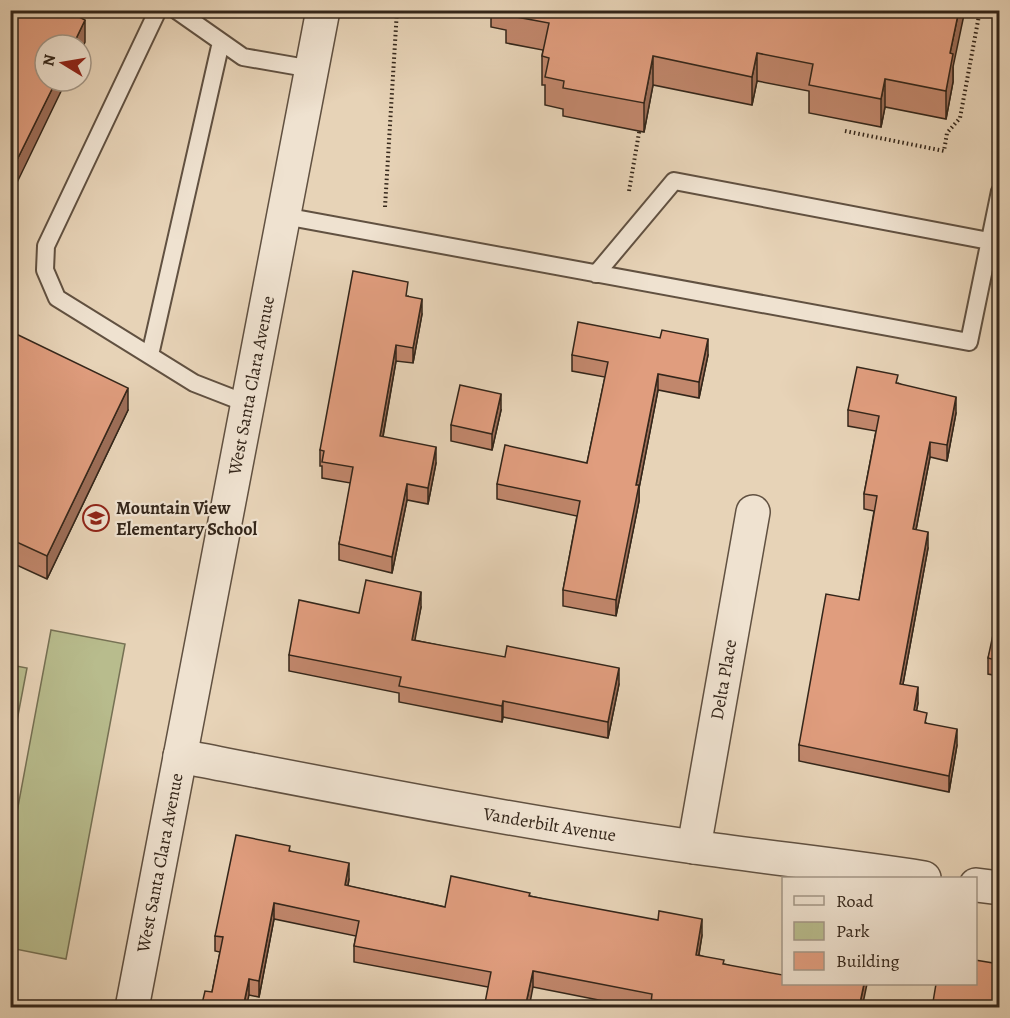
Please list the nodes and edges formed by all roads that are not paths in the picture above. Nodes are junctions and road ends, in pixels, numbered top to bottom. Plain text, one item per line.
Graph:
1 (158, 10) edge
2 (323, 10) edge
3 (181, 12) edge
4 (221, 42) junction
5 (312, 69) junction
6 (999, 191) edge
7 (284, 216) junction
8 (989, 241) junction
9 (596, 274) junction
10 (150, 355) junction
11 (248, 404) junction
12 (753, 513) dead end
13 (180, 756) junction
14 (694, 847) junction
15 (912, 877) edge
16 (977, 885) edge
17 (999, 888) edge
18 (132, 1008) edge

1 - 10 lane
2 - 5 street, West Santa Clara Avenue
3 - 4 lane
4 - 5 lane
4 - 10 lane
5 - 7 street, West Santa Clara Avenue
6 - 8 lane
7 - 9 lane
7 - 11 street, West Santa Clara Avenue
8 - 9 lane
8 - 9 lane
10 - 11 lane
11 - 13 street, West Santa Clara Avenue
12 - 14 street, Delta Place
13 - 14 street, Vanderbilt Avenue
13 - 18 street, West Santa Clara Avenue
14 - 15 street, Vanderbilt Avenue
16 - 17 street

